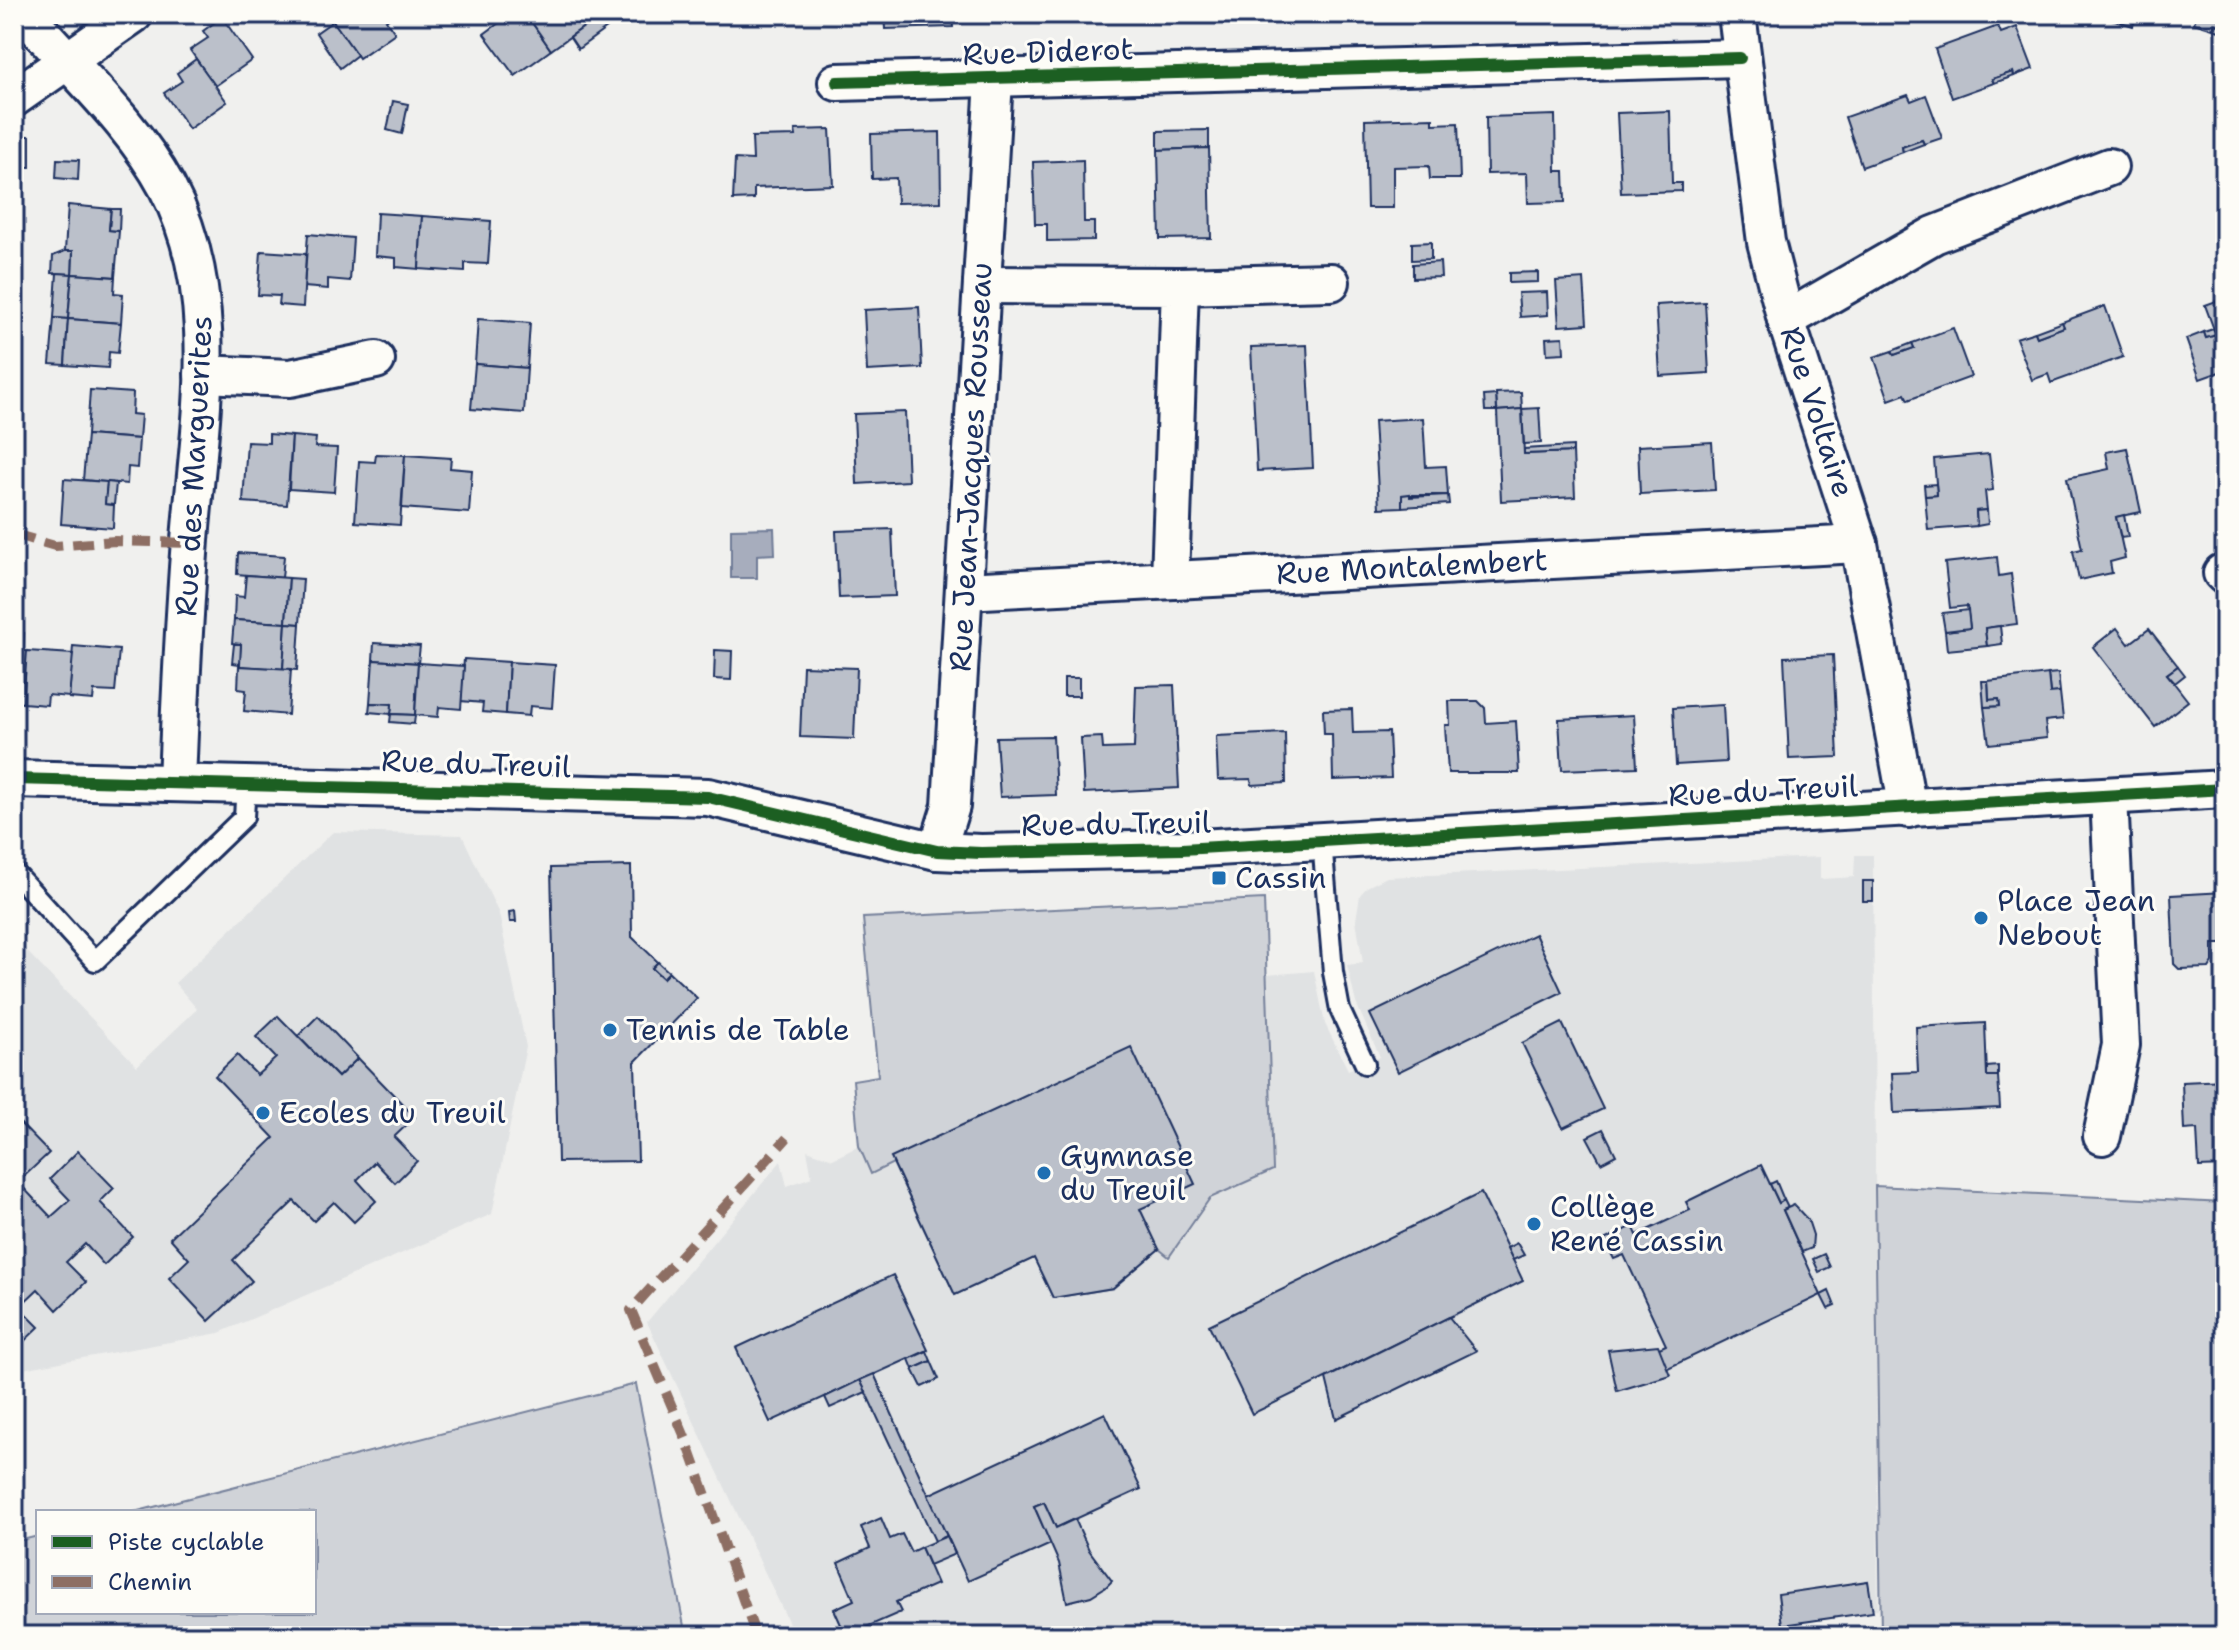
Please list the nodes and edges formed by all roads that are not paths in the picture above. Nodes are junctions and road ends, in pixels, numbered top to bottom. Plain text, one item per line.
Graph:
1 (25, 14) edge
2 (134, 14) edge
3 (1737, 14) edge
4 (1740, 58) junction
5 (66, 61) junction
6 (994, 80) junction
7 (837, 82) dead end
8 (14, 98) edge
9 (2109, 167) dead end
10 (1331, 282) dead end
11 (982, 285) junction
12 (1180, 286) junction
13 (1786, 320) junction
14 (376, 360) dead end
15 (203, 374) junction
16 (1859, 544) junction
17 (1170, 579) junction
18 (965, 591) junction
19 (14, 779) edge
20 (177, 783) junction
21 (246, 784) junction
22 (2225, 789) edge
23 (2109, 797) junction
24 (1908, 809) junction
25 (1322, 841) junction
26 (937, 851) junction
27 (14, 872) edge
28 (1365, 1064) dead end
29 (2102, 1136) dead end

1 - 5 street, Rue des Marguerites
2 - 5 street
3 - 4 street, Rue Voltaire
4 - 6 street, Rue Diderot
4 - 13 street, Rue Voltaire
5 - 8 street
5 - 15 street, Rue des Marguerites
6 - 7 street, Rue Diderot
6 - 11 street, Rue Jean-Jacques Rousseau
9 - 13 street
10 - 12 street
11 - 12 street
11 - 18 street, Rue Jean-Jacques Rousseau
12 - 17 street
13 - 16 street, Rue Voltaire
14 - 15 street
15 - 20 street, Rue des Marguerites
16 - 17 street, Rue Montalembert
16 - 24 street, Rue Voltaire
17 - 18 street, Rue Montalembert
18 - 26 street, Rue Jean-Jacques Rousseau
19 - 20 street, Rue du Treuil
20 - 21 street, Rue du Treuil
21 - 26 street, Rue du Treuil
21 - 27 lane
22 - 23 street, Rue du Treuil
23 - 24 street, Rue du Treuil
23 - 29 street
24 - 25 street, Rue du Treuil
25 - 26 street, Rue du Treuil
25 - 28 lane

